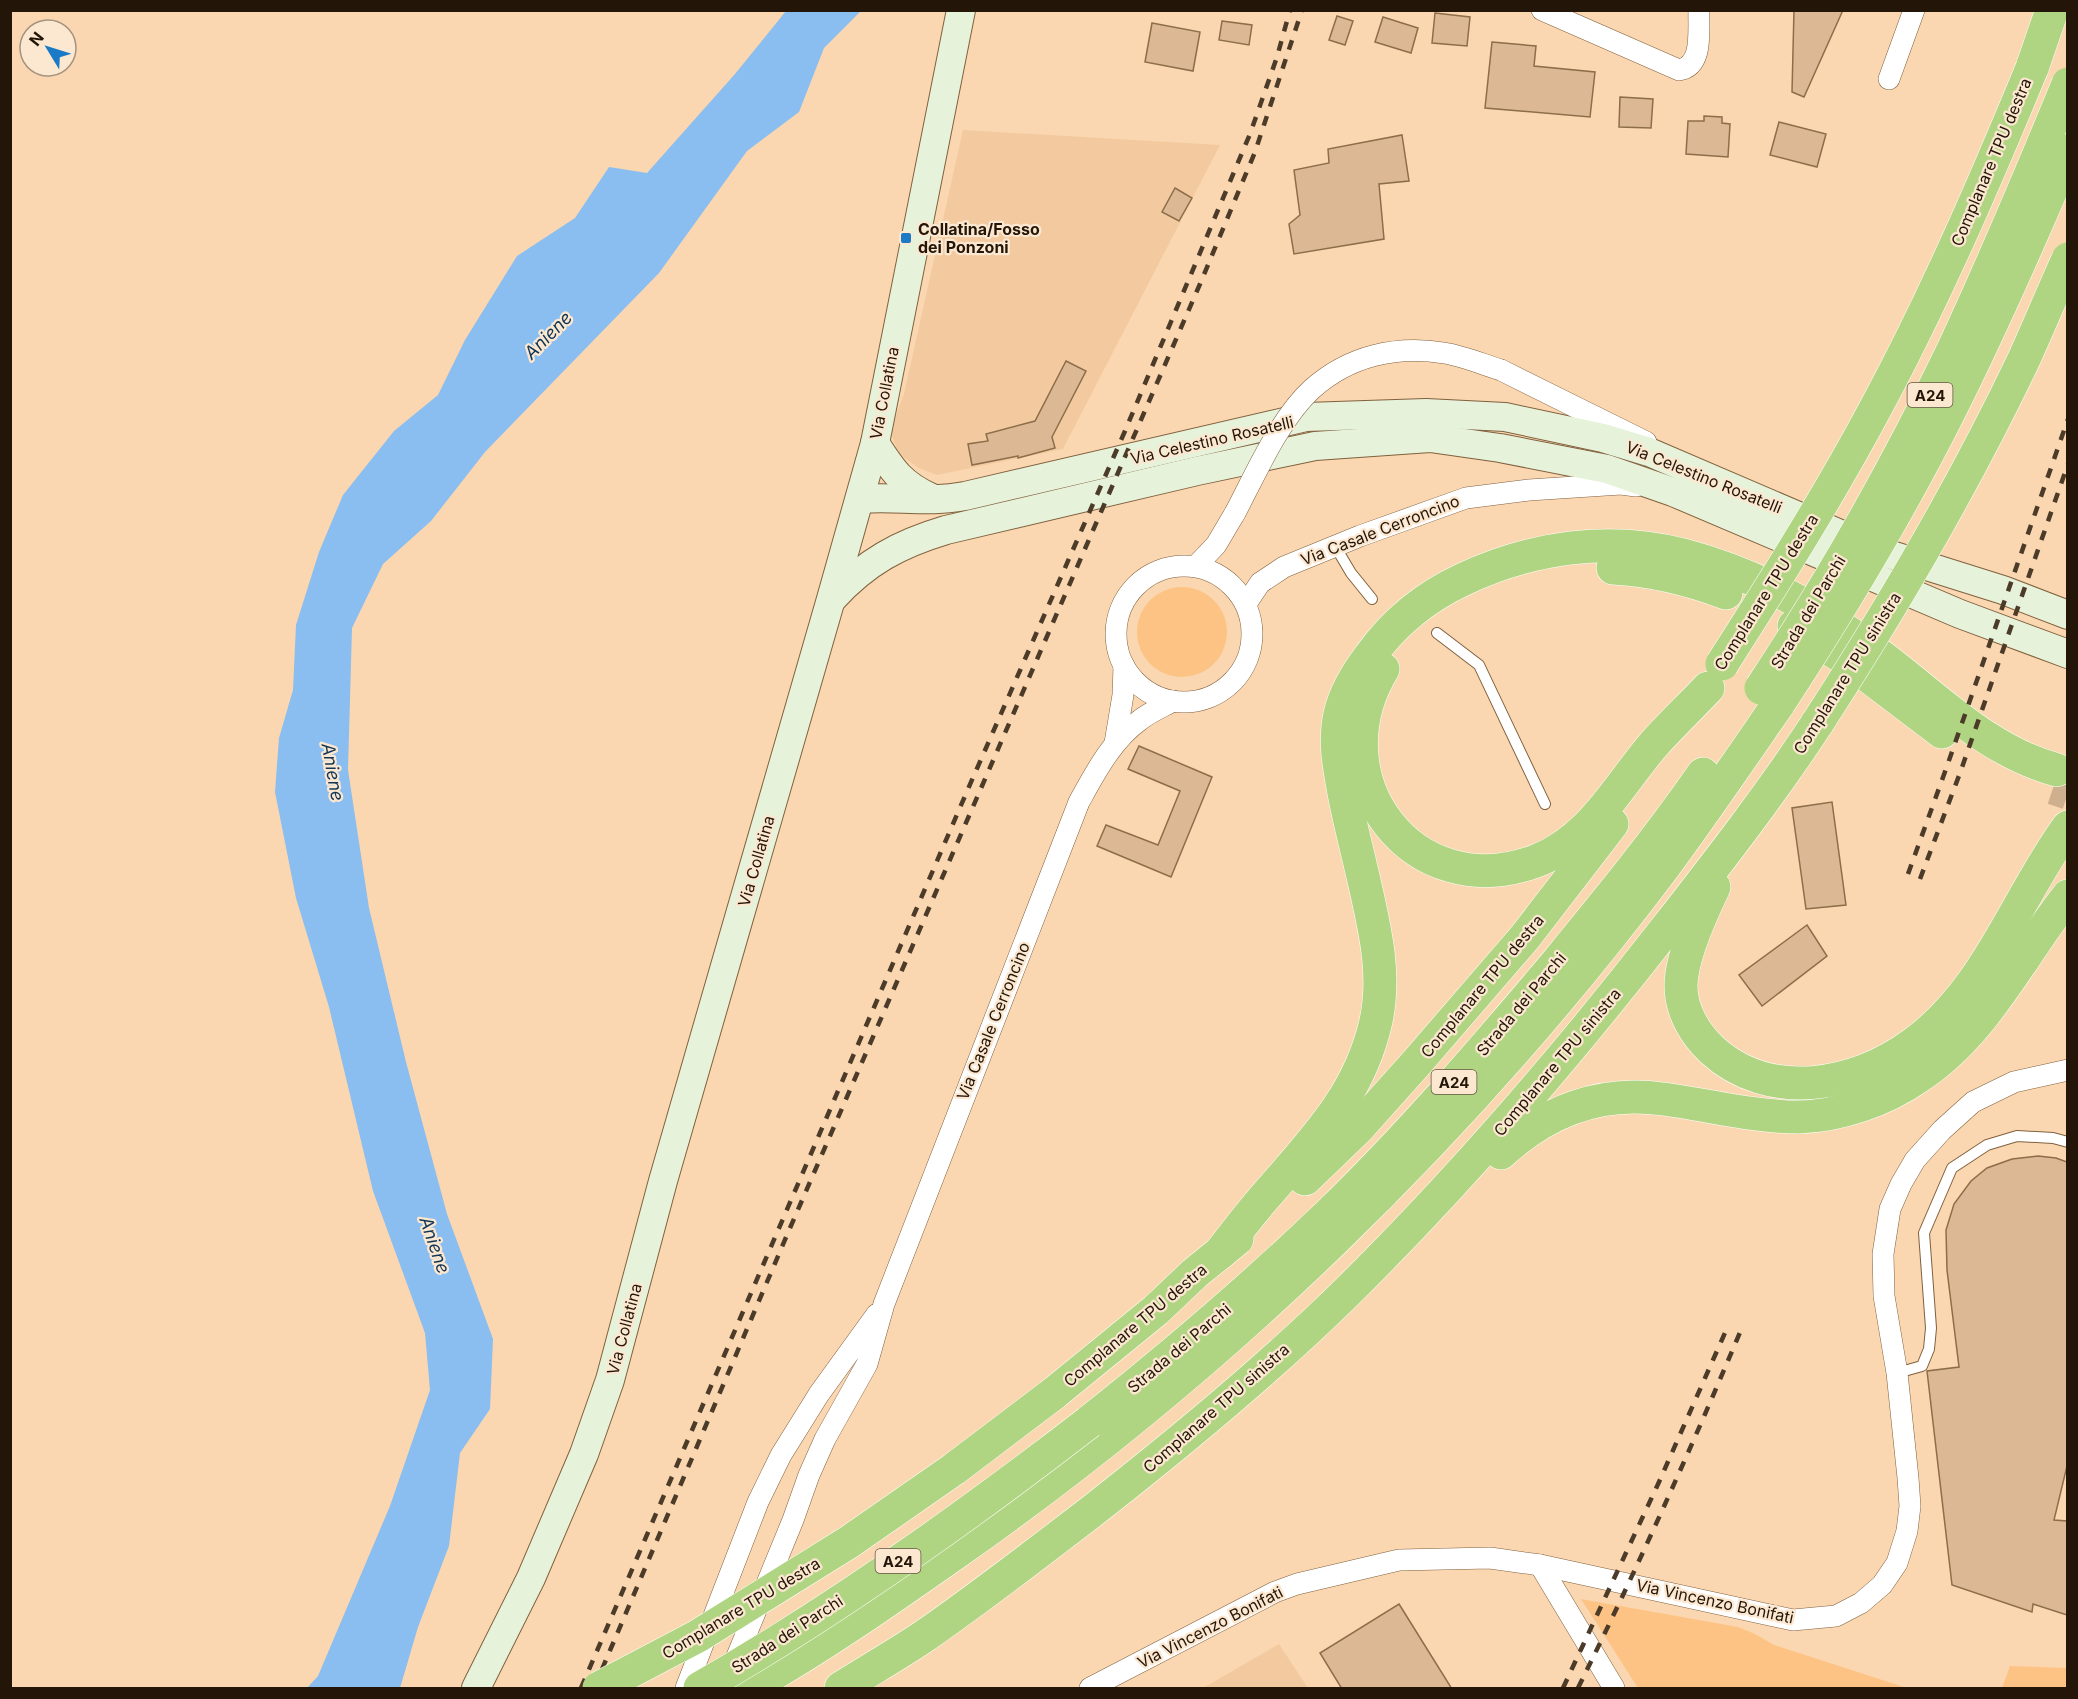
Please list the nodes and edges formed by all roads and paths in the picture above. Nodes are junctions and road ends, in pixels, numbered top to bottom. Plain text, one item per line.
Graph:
1 (961, 10) edge
2 (1542, 10) edge
3 (1699, 10) edge
4 (1914, 10) edge
5 (2052, 10) edge
6 (1889, 79) dead end
7 (2067, 84) edge
8 (2067, 151) edge
9 (2067, 259) edge
10 (874, 443) junction
11 (1673, 492) junction
12 (1748, 494) junction
13 (860, 499) junction
14 (937, 500) junction
15 (974, 523) junction
16 (1335, 546) junction
17 (1196, 566) junction
18 (831, 599) junction
19 (1372, 599) dead end
20 (1246, 604) junction
21 (2067, 615) edge
22 (1437, 633) dead end
23 (2067, 654) edge
24 (1124, 666) junction
25 (1714, 676) junction
26 (1770, 696) junction
27 (1173, 701) junction
28 (1115, 743) junction
29 (1545, 804) dead end
30 (1757, 812) junction
31 (2067, 827) edge
32 (2067, 896) edge
33 (2067, 1070) edge
34 (2067, 1142) edge
35 (1220, 1253) junction
36 (1347, 1292) junction
37 (884, 1304) junction
38 (1897, 1373) junction
39 (1100, 1430) junction
40 (1540, 1565) junction
41 (477, 1689) edge
42 (599, 1689) edge
43 (686, 1689) edge
44 (699, 1689) edge
45 (724, 1689) edge
46 (749, 1689) edge
47 (841, 1689) edge
48 (1090, 1689) edge
49 (1614, 1689) edge

1 - 10 street, Via Collatina
2 - 3 street
4 - 6 street
5 - 25 highway, Complanare TPU destra, bridge
7 - 26 highway, Strada dei Parchi / A24, bridge
8 - 26 highway, Strada dei Parchi / A24, bridge
9 - 30 highway, Complanare TPU sinistra, bridge
10 - 13 street, Via Collatina
10 - 14 street
11 - 15 street, Via Celestino Rosatelli
11 - 16 street, Via Casale Cerroncino
11 - 23 street, Via Celestino Rosatelli
12 - 14 street, Via Celestino Rosatelli
12 - 17 street, bridge
12 - 21 street, Via Celestino Rosatelli
13 - 14 street, Via Celestino Rosatelli
13 - 15 street, Via Celestino Rosatelli
13 - 18 street, Via Collatina
15 - 18 street, Via Celestino Rosatelli
16 - 19 lane
16 - 20 street, Via Casale Cerroncino
17 - 20 street, Via Casale Cerroncino
17 - 24 street, Via Casale Cerroncino
18 - 41 street, Via Collatina
20 - 27 street, Via Casale Cerroncino
22 - 29 lane
24 - 27 street, Via Casale Cerroncino
24 - 28 street, Via Casale Cerroncino
25 - 35 highway, Complanare TPU destra
25 - 35 highway
26 - 39 highway, Strada dei Parchi / A24
27 - 28 street, Via Casale Cerroncino
28 - 37 street, Via Casale Cerroncino
30 - 31 highway
30 - 36 highway, Complanare TPU sinistra
32 - 36 highway
33 - 38 street, Via Vincenzo Bonifati
34 - 38 lane
35 - 42 highway, Complanare TPU destra, bridge
36 - 47 highway, Complanare TPU sinistra
37 - 43 street, Via Casale Cerroncino
37 - 45 street, Via Casale Cerroncino
38 - 40 street, Via Vincenzo Bonifati
39 - 44 highway, Strada dei Parchi / A24, bridge
39 - 46 highway, Strada dei Parchi / A24
40 - 48 street, Via Vincenzo Bonifati
40 - 49 street

